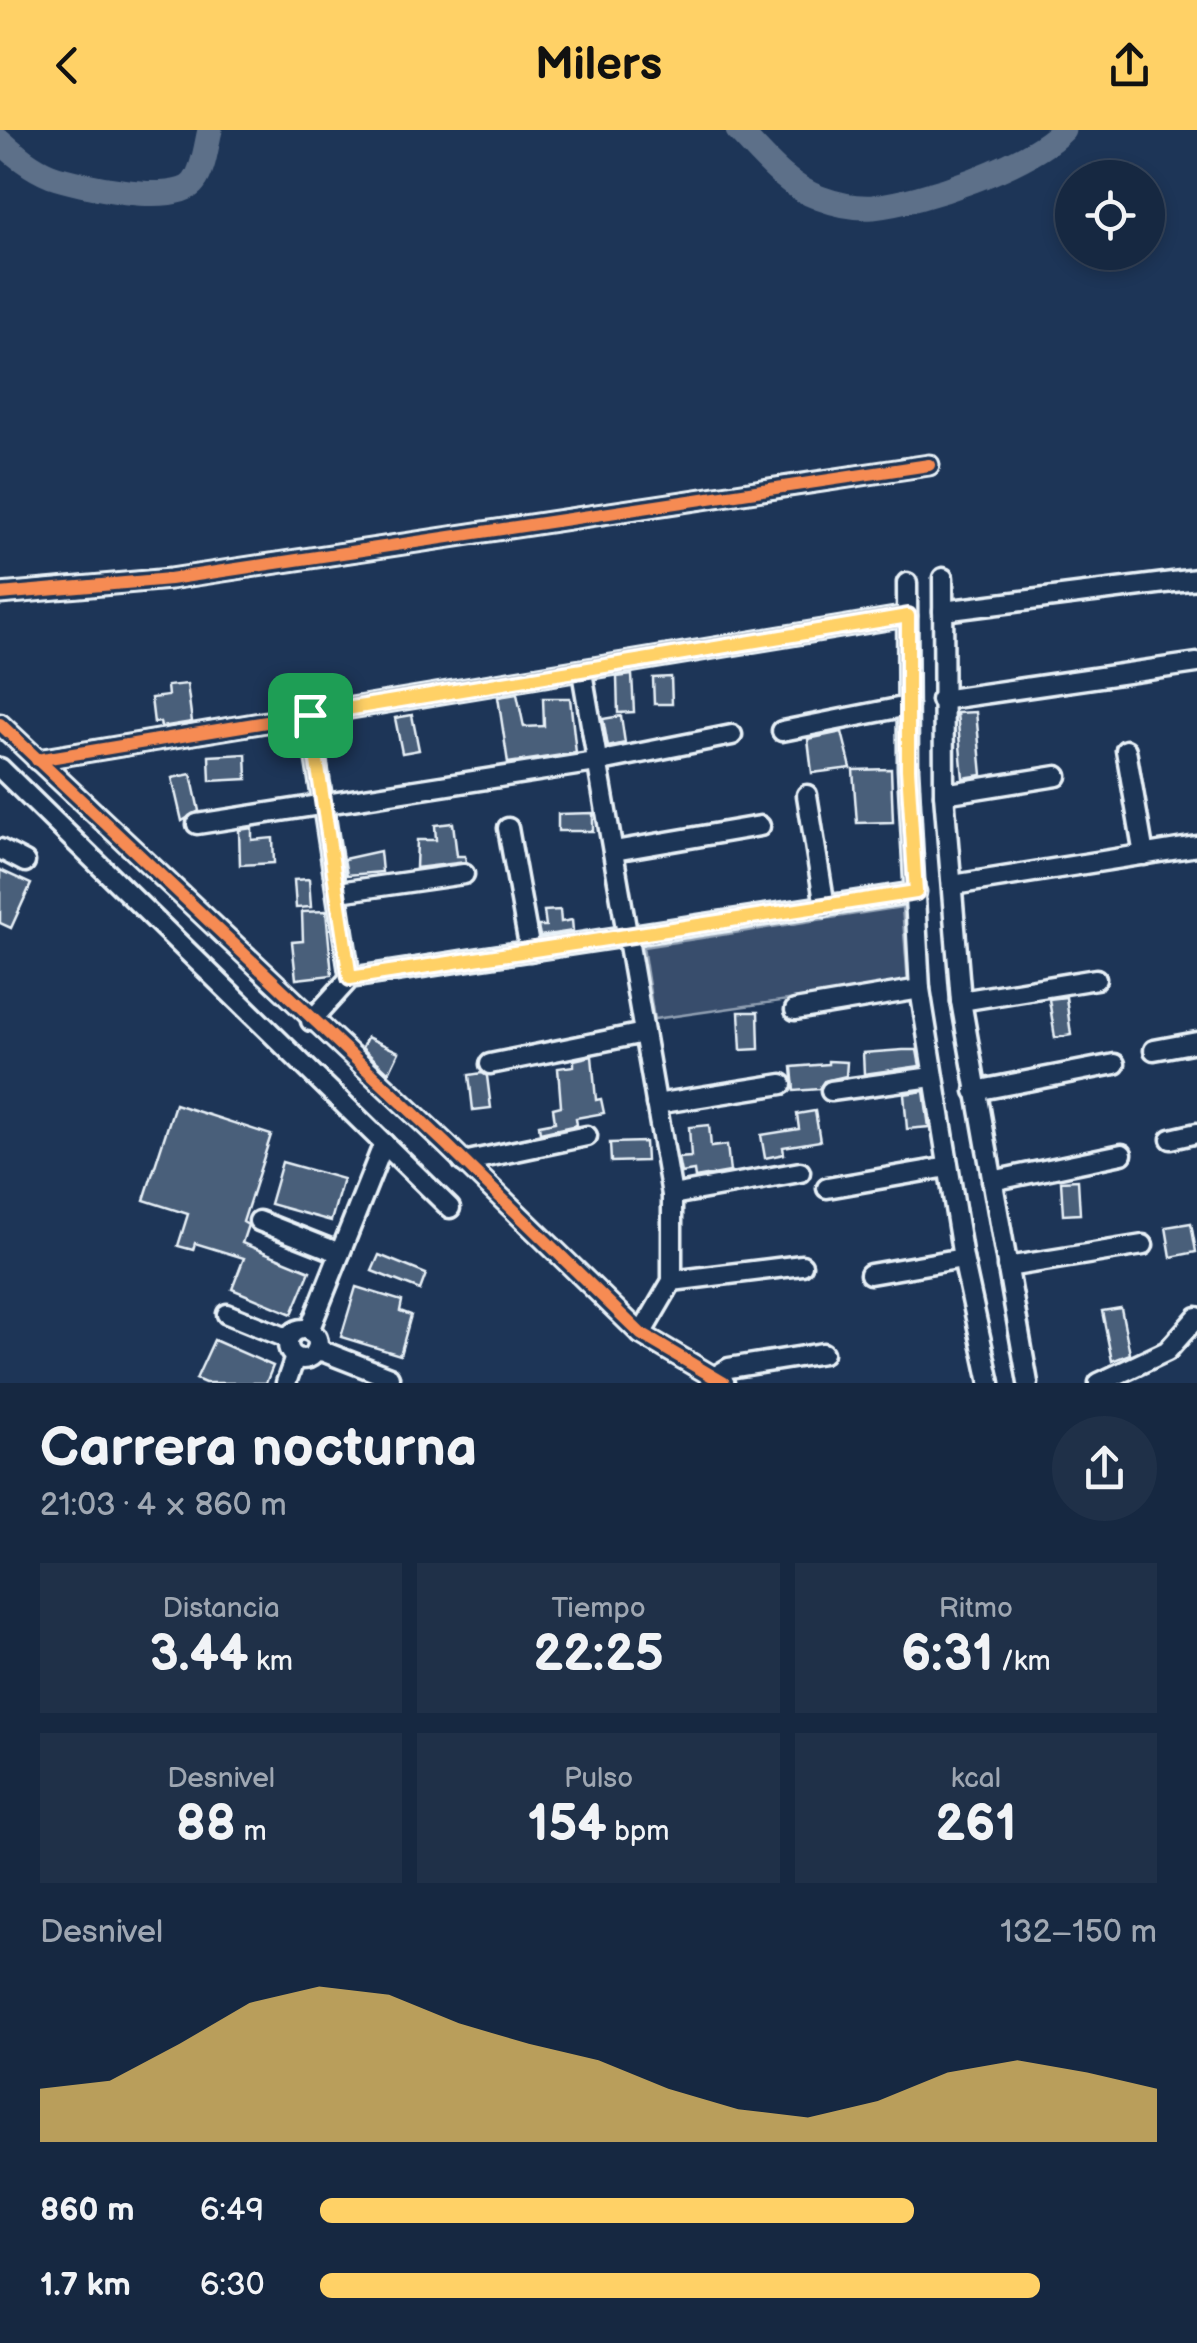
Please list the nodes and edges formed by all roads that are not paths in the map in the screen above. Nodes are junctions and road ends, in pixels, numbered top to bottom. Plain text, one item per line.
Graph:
1 (928, 466) dead end
2 (943, 578) dead end
3 (1197, 579) edge
4 (907, 584) dead end
5 (0, 594) edge
6 (943, 610) junction
7 (908, 616) junction
8 (1197, 663) edge
9 (582, 672) junction
10 (941, 700) junction
11 (908, 706) junction
12 (310, 715) junction
13 (0, 724) edge
14 (782, 731) dead end
15 (732, 734) dead end
16 (1126, 750) dead end
17 (37, 760) junction
18 (596, 762) junction
19 (0, 768) edge
20 (1057, 776) dead end
21 (944, 794) junction
22 (807, 795) dead end
23 (324, 805) junction
24 (198, 824) dead end
25 (760, 826) dead end
26 (508, 828) dead end
27 (1197, 846) edge
28 (0, 849) edge
29 (614, 851) junction
30 (1144, 855) junction
31 (25, 862) dead end
32 (464, 874) dead end
33 (953, 885) junction
34 (339, 892) junction
35 (916, 892) junction
36 (825, 907) junction
37 (628, 938) junction
38 (530, 951) junction
39 (350, 978) junction
40 (1096, 979) dead end
41 (920, 989) junction
42 (962, 1001) junction
43 (795, 1010) dead end
44 (311, 1021) junction
45 (644, 1033) junction
46 (1197, 1042) edge
47 (1154, 1050) dead end
48 (490, 1064) dead end
49 (1115, 1064) dead end
50 (932, 1077) junction
51 (782, 1084) dead end
52 (830, 1091) dead end
53 (975, 1091) junction
54 (656, 1104) junction
55 (1197, 1133) edge
56 (587, 1136) dead end
57 (1171, 1138) dead end
58 (384, 1143) junction
59 (1122, 1154) dead end
60 (463, 1162) junction
61 (948, 1168) junction
62 (800, 1172) dead end
63 (992, 1181) junction
64 (827, 1188) dead end
65 (672, 1195) junction
66 (450, 1208) dead end
67 (259, 1220) dead end
68 (1143, 1244) dead end
69 (340, 1252) junction
70 (963, 1258) junction
71 (802, 1265) dead end
72 (1007, 1267) junction
73 (870, 1274) dead end
74 (672, 1281) junction
75 (227, 1314) dead end
76 (1197, 1316) edge
77 (309, 1331) junction
78 (642, 1334) junction
79 (292, 1348) junction
80 (316, 1349) junction
81 (823, 1352) dead end
82 (389, 1377) dead end
83 (718, 1381) edge
84 (286, 1383) edge
85 (990, 1383) edge
86 (1028, 1383) edge
87 (1099, 1383) edge

1 - 5 street
2 - 6 street
3 - 6 street
4 - 7 street
6 - 10 street
7 - 9 street
7 - 11 street
8 - 10 street
9 - 12 street
9 - 18 street
10 - 21 street
11 - 14 street
11 - 35 street
12 - 17 street
12 - 23 street
13 - 17 street
15 - 18 street
16 - 30 street
17 - 44 street
18 - 23 street
18 - 29 street
19 - 58 street
20 - 21 street
21 - 33 street
22 - 36 street
23 - 24 street
23 - 34 street
25 - 29 street
26 - 38 street
27 - 30 street
28 - 31 street
29 - 37 street
30 - 33 street
32 - 34 street
33 - 42 street
34 - 39 street
35 - 36 street
35 - 41 street
36 - 37 street
37 - 38 street
37 - 45 street
38 - 39 street
39 - 44 street
40 - 42 street
41 - 43 street
41 - 50 street
42 - 53 street
44 - 60 street
45 - 48 street
45 - 54 street
46 - 47 street
49 - 53 street
50 - 52 street
50 - 61 street
51 - 54 street
53 - 63 street
54 - 65 street
55 - 57 street
56 - 60 street
58 - 66 street
58 - 69 street
59 - 63 street
60 - 78 street
61 - 64 street
61 - 70 street
62 - 65 street
63 - 72 street
65 - 74 street
67 - 69 street
68 - 72 street
69 - 77 street
70 - 73 street
70 - 85 street
71 - 74 street
72 - 86 street
74 - 78 street
75 - 79 street
76 - 87 street
77 - 79 street
77 - 80 street
78 - 83 street
79 - 80 street
79 - 84 street
80 - 82 street
81 - 83 street

